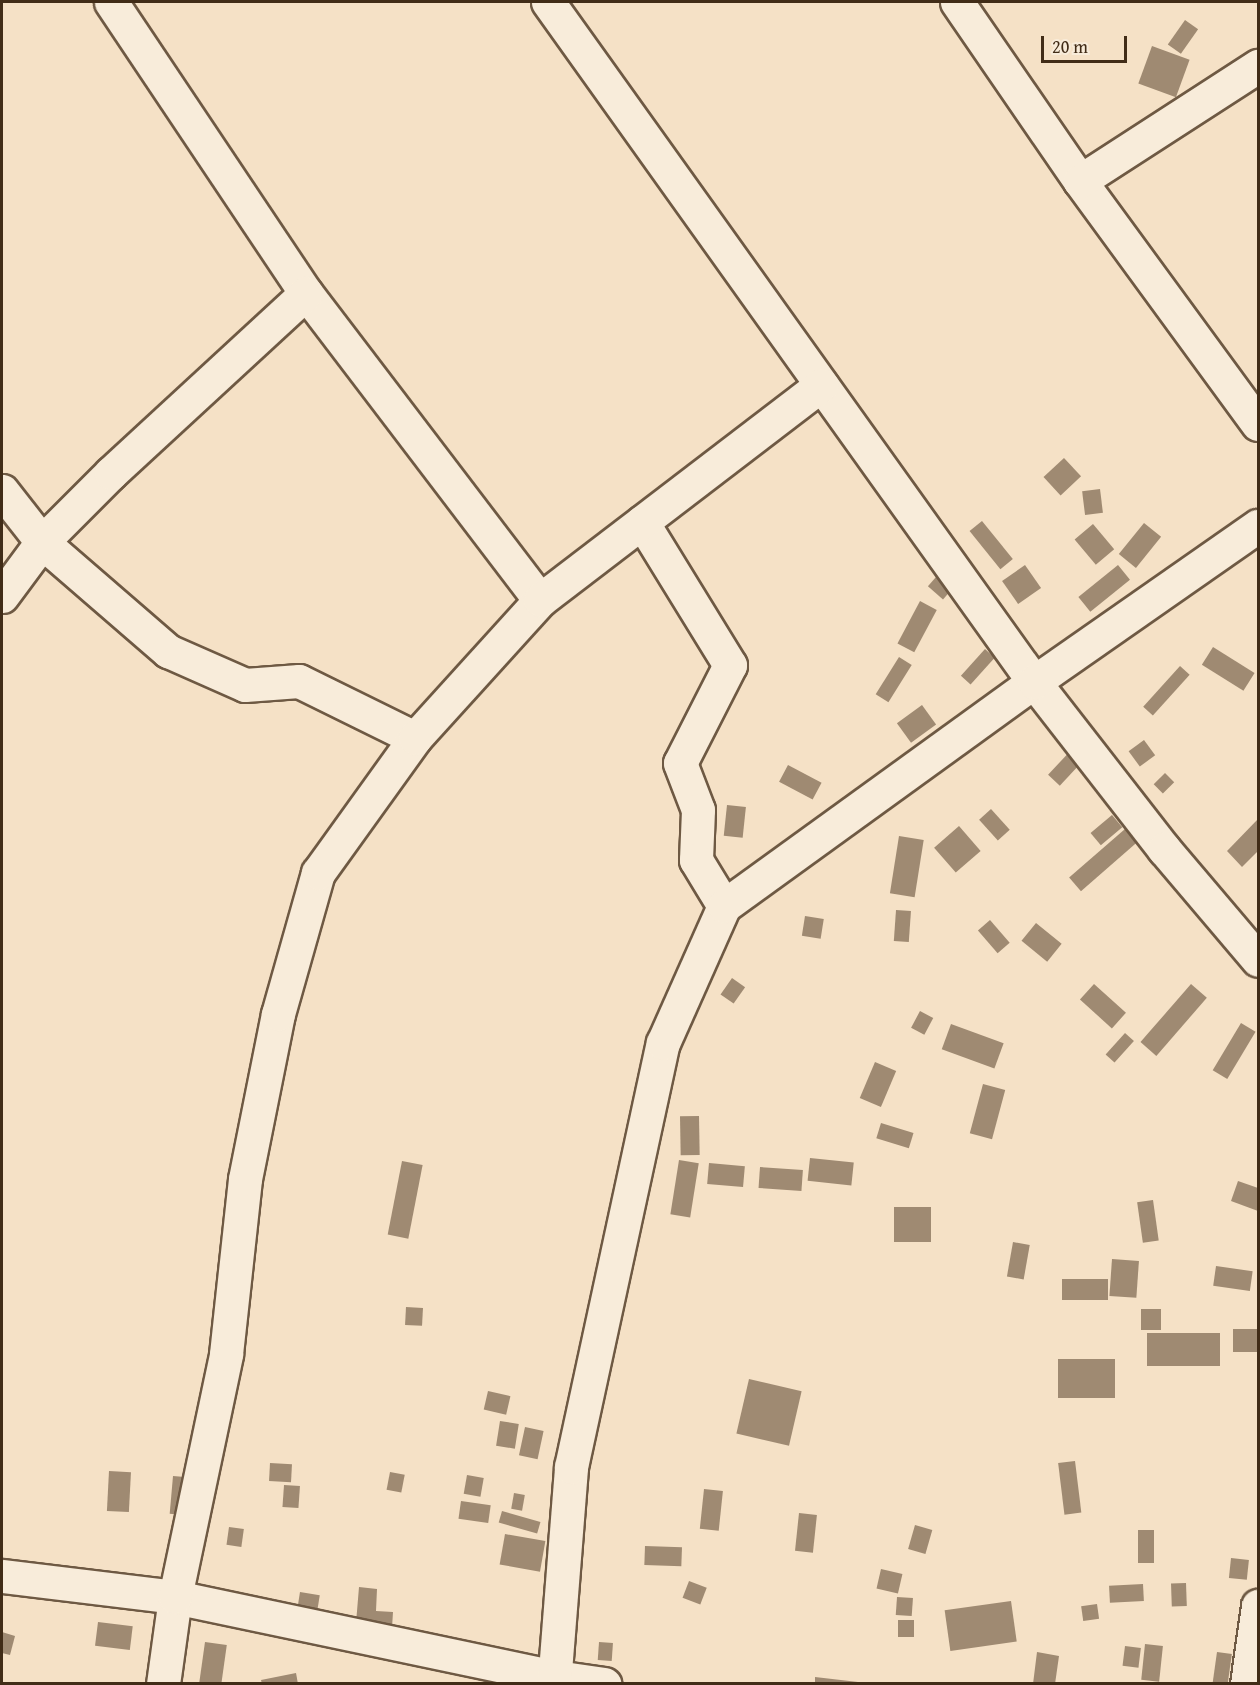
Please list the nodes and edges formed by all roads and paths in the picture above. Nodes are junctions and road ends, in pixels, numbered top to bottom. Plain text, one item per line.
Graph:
1 (111, 2) edge
2 (548, 2) edge
3 (957, 2) edge
4 (1258, 66) edge
5 (1080, 181) junction
6 (306, 293) junction
7 (821, 385) junction
8 (1258, 424) edge
9 (2, 491) edge
10 (642, 522) junction
11 (1258, 526) edge
12 (42, 542) junction
13 (2, 596) edge
14 (540, 600) junction
15 (1034, 682) junction
16 (415, 738) junction
17 (724, 906) junction
18 (1258, 960) edge
19 (2, 1576) edge
20 (175, 1597) junction
21 (1258, 1606) edge
22 (555, 1680) edge
23 (163, 1683) edge
24 (604, 1683) edge
25 (1247, 1683) edge

1 - 6 street
2 - 7 street
3 - 5 street
4 - 5 street
5 - 8 street
6 - 12 street
6 - 14 street
7 - 10 street
7 - 15 street
9 - 12 street
10 - 14 street
10 - 17 street
11 - 15 street
12 - 13 street
12 - 16 street
14 - 16 street
15 - 17 street
15 - 18 street
16 - 20 street
17 - 22 street
19 - 20 street
20 - 22 street
20 - 23 street
21 - 25 street
22 - 24 street

